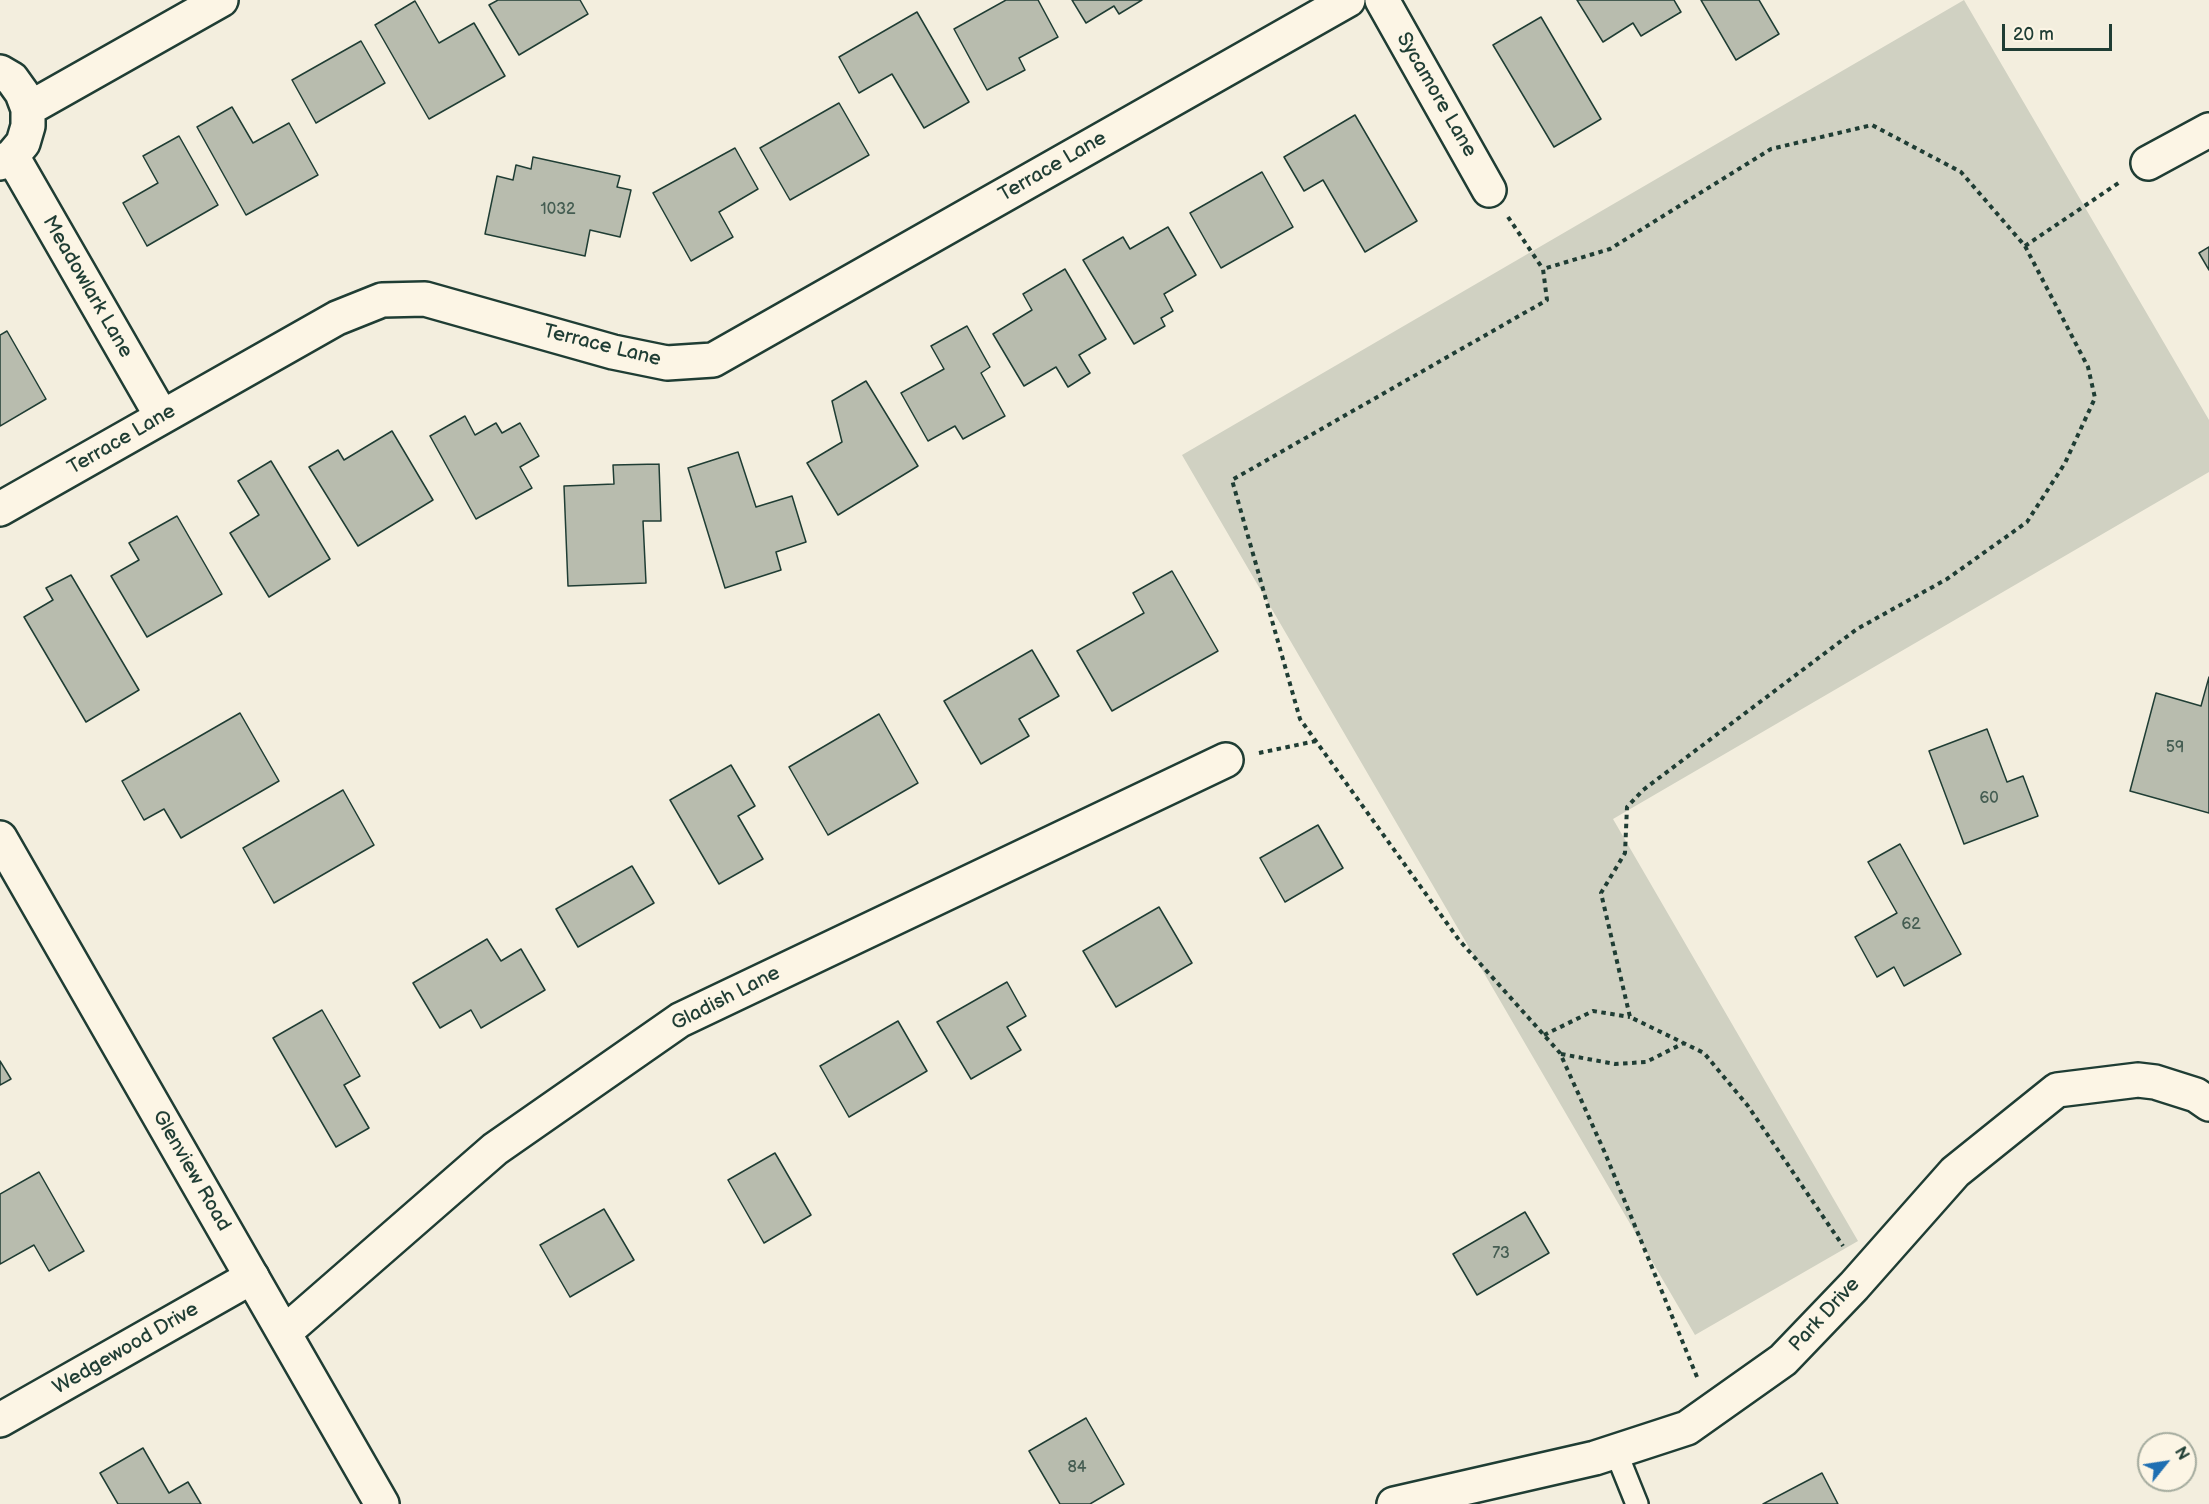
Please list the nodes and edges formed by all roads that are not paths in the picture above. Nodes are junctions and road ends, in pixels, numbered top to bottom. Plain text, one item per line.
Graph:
1 (221, 0) edge
2 (1348, 0) edge
3 (1382, 0) edge
4 (0, 72) edge
5 (28, 109) junction
6 (2209, 130) edge
7 (6, 160) edge
8 (2148, 163) road end
9 (1489, 190) road end
10 (162, 417) junction
11 (0, 509) edge
12 (1226, 760) road end
13 (0, 840) edge
14 (2209, 1104) edge
15 (252, 1277) junction
16 (285, 1332) junction
17 (0, 1420) edge
18 (1616, 1452) junction
19 (382, 1504) edge
20 (1394, 1504) edge
21 (1637, 1504) edge

1 - 5 street
2 - 10 street, Terrace Lane
3 - 9 street, Sycamore Lane
4 - 5 street
5 - 7 street, Meadowlark Lane
6 - 8 street
7 - 10 street, Meadowlark Lane
10 - 11 street, Terrace Lane
12 - 16 street, Gladish Lane
13 - 15 street, Glenview Road
14 - 18 street, Park Drive
15 - 16 street, Glenview Road
15 - 17 street, Wedgewood Drive
16 - 19 street, Glenview Road
18 - 20 street, Park Drive
18 - 21 lane

